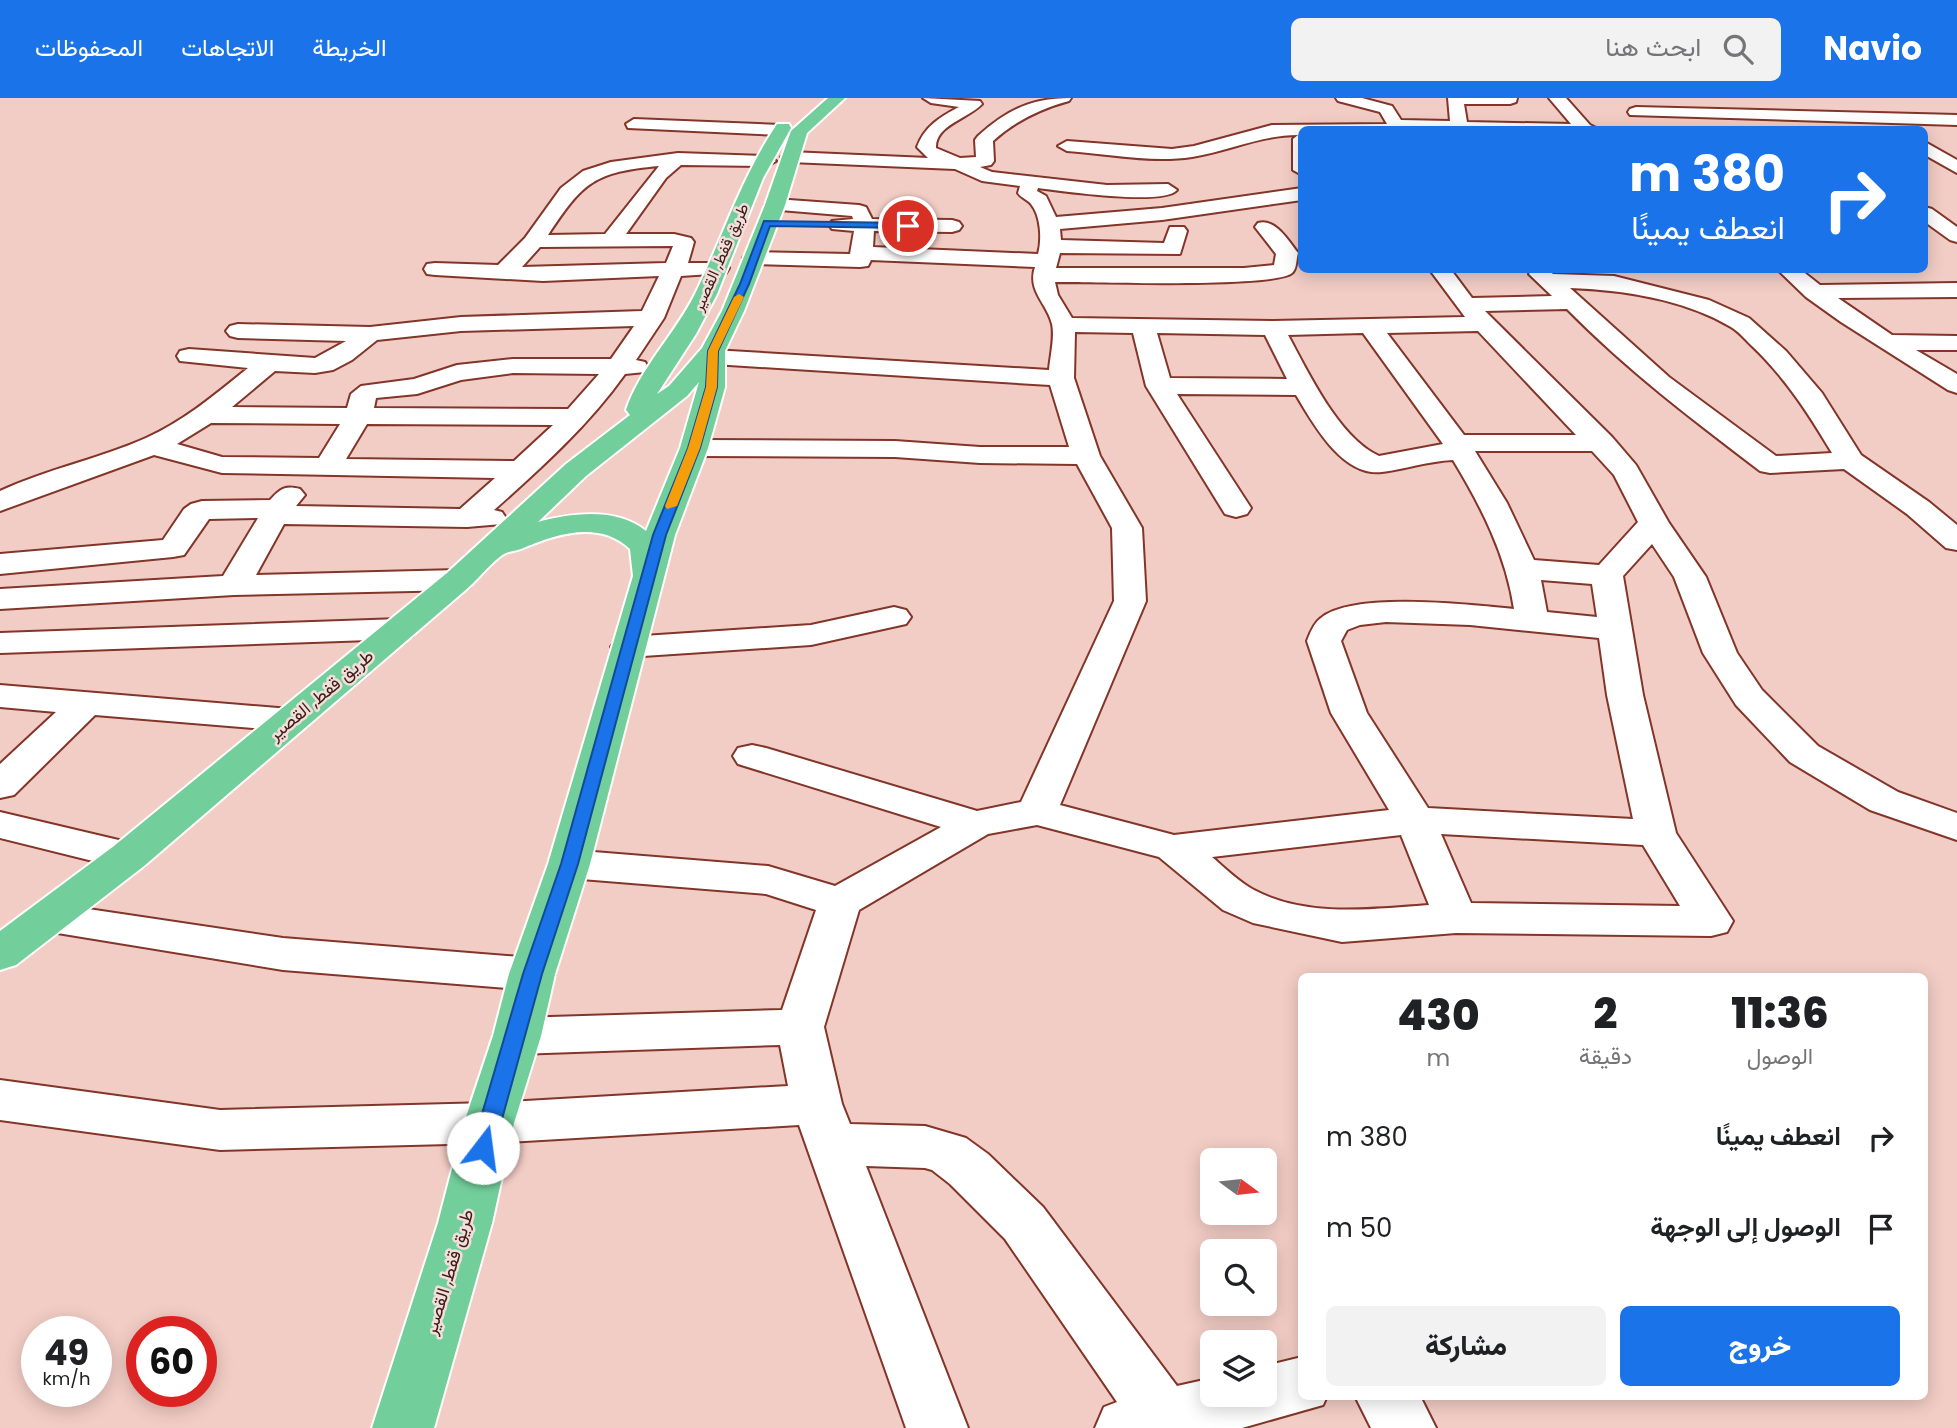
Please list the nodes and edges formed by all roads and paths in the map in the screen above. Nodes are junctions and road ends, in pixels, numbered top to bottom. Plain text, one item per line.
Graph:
1 (816, 98) edge
2 (837, 98) edge
3 (932, 98) edge
4 (1063, 98) edge
5 (1345, 98) edge
6 (1510, 98) edge
7 (1557, 98) edge
8 (1698, 101) edge
9 (1768, 101) edge
10 (1852, 101) edge
11 (1630, 104) edge
12 (1716, 114) junction
13 (1877, 117) junction
14 (1957, 120) edge
15 (1787, 123) edge
16 (634, 124) dead end
17 (1397, 126) edge
18 (1460, 126) edge
19 (1525, 126) edge
20 (1582, 126) edge
21 (1647, 126) edge
22 (1730, 126) edge
23 (1760, 126) edge
24 (1891, 126) edge
25 (790, 131) junction
26 (823, 132) dead end
27 (1298, 135) edge
28 (1928, 138) edge
29 (1946, 138) dead end
30 (1067, 146) dead end
31 (1928, 150) edge
32 (678, 158) junction
33 (790, 158) junction
34 (766, 160) junction
35 (954, 164) junction
36 (1955, 168) edge
37 (1930, 170) edge
38 (989, 177) junction
39 (1031, 180) junction
40 (967, 189) dead end
41 (1298, 194) edge
42 (1270, 197) junction
43 (1957, 210) edge
44 (1928, 211) edge
45 (1928, 213) edge
46 (771, 214) junction
47 (1162, 214) junction
48 (1049, 224) junction
49 (864, 226) junction
50 (1265, 227) junction
51 (1295, 227) dead end
52 (1242, 228) dead end
53 (1928, 228) edge
54 (1198, 230) dead end
55 (1177, 231) junction
56 (1952, 232) edge
57 (534, 241) junction
58 (611, 241) junction
59 (861, 253) junction
60 (1295, 253) edge
61 (939, 256) junction
62 (754, 258) junction
63 (1047, 261) junction
64 (718, 268) junction
65 (435, 270) dead end
66 (673, 270) junction
67 (503, 273) junction
68 (1442, 273) edge
69 (1792, 273) edge
70 (1899, 273) edge
71 (1244, 275) junction
72 (1541, 275) edge
73 (1609, 276) edge
74 (1922, 290) junction
75 (1814, 292) junction
76 (603, 298) dead end
77 (1953, 300) edge
78 (482, 302) dead end
79 (1573, 302) junction
80 (1466, 305) junction
81 (657, 307) junction
82 (1141, 319) junction
83 (1260, 323) junction
84 (461, 324) junction
85 (1485, 324) junction
86 (1064, 325) junction
87 (1371, 328) junction
88 (239, 331) dead end
89 (370, 334) junction
90 (1884, 342) junction
91 (1957, 343) edge
92 (713, 354) junction
93 (189, 356) dead end
94 (270, 363) junction
95 (617, 367) junction
96 (663, 368) junction
97 (1061, 378) junction
98 (1956, 385) edge
99 (1159, 386) junction
100 (1304, 387) junction
101 (359, 414) junction
102 (204, 415) junction
103 (577, 417) junction
104 (633, 425) junction
105 (1602, 443) junction
106 (155, 445) junction
107 (1458, 447) junction
108 (694, 448) junction
109 (1086, 456) junction
110 (1850, 460) junction
111 (321, 464) junction
112 (523, 470) junction
113 (0, 502) edge
114 (1236, 508) dead end
115 (277, 512) junction
116 (528, 517) junction
117 (467, 518) junction
118 (1654, 523) junction
119 (1957, 541) edge
120 (0, 564) edge
121 (1521, 569) junction
122 (465, 573) junction
123 (1607, 575) junction
124 (649, 578) junction
125 (234, 585) junction
126 (0, 599) edge
127 (894, 617) dead end
128 (1532, 620) junction
129 (400, 629) junction
130 (1617, 631) junction
131 (0, 643) edge
132 (628, 647) junction
133 (0, 696) edge
134 (87, 702) junction
135 (290, 720) junction
136 (752, 756) dead end
137 (0, 786) edge
138 (1037, 812) junction
139 (1415, 820) junction
140 (976, 824) junction
141 (0, 825) edge
142 (1957, 827) edge
143 (1656, 833) junction
144 (1174, 848) junction
145 (129, 856) junction
146 (569, 864) junction
147 (840, 902) junction
148 (48, 918) junction
149 (1456, 918) junction
150 (0, 954) edge
151 (532, 974) junction
152 (800, 1027) junction
153 (517, 1036) junction
154 (0, 1100) edge
155 (489, 1123) junction
156 (824, 1124) junction
157 (1298, 1386) edge
158 (1277, 1391) edge
159 (1388, 1400) edge
160 (1215, 1407) edge
161 (1152, 1424) edge
162 (403, 1428) edge
163 (937, 1428) edge
164 (1405, 1428) edge

1 - 25 main road, طريق قفط, القصير
2 - 25 main road, طريق قفط, القصير
3 - 35 street
4 - 35 street
5 - 17 street
6 - 18 street
6 - 19 street
7 - 20 street
8 - 9 street
8 - 11 street
8 - 12 street
9 - 10 street
9 - 15 street
10 - 13 street
11 - 12 street
11 - 21 street
12 - 15 street
12 - 22 street
13 - 14 street
13 - 15 street
13 - 24 street
15 - 23 street
16 - 25 street
25 - 26 street
25 - 33 main road, طريق قفط, القصير
25 - 34 main road, طريق قفط, القصير
27 - 30 street
28 - 29 street
31 - 36 street
32 - 34 street
32 - 57 street
32 - 58 street
33 - 35 street
33 - 46 main road, طريق قفط, القصير
34 - 64 main road, طريق قفط, القصير
35 - 38 street
36 - 37 street
38 - 39 street
38 - 40 street
39 - 42 street
39 - 48 street
41 - 42 street
42 - 47 street
43 - 44 street
45 - 56 street
46 - 49 street
46 - 62 main road, طريق قفط, القصير
47 - 48 street
47 - 55 street
48 - 63 street
49 - 59 street
49 - 61 street
50 - 51 street
50 - 52 street
50 - 60 street
53 - 56 street
54 - 55 street
55 - 63 street
57 - 58 street
57 - 67 street
58 - 66 street
59 - 61 street
59 - 62 street
60 - 71 street
61 - 63 street
62 - 92 main road, طريق قفط, القصير
63 - 71 street
63 - 86 street
64 - 66 street
64 - 96 main road, طريق قفط, القصير
65 - 67 street
66 - 67 street
66 - 81 street
68 - 80 street
69 - 75 street
70 - 74 street
71 - 83 street
72 - 73 street
72 - 79 street
73 - 110 street
74 - 75 street
74 - 77 street
75 - 90 street
76 - 81 street
78 - 84 street
79 - 80 street
79 - 110 street
80 - 85 street
81 - 84 street
81 - 95 street
82 - 83 street
82 - 86 street
82 - 99 street
83 - 87 street
83 - 100 street
84 - 89 street
85 - 87 street
85 - 105 street
86 - 97 street
87 - 107 street
88 - 89 street
89 - 94 street
90 - 91 street
90 - 98 street
92 - 97 street
92 - 104 main road, طريق قفط, القصير
92 - 108 main road, طريق قفط, القصير
93 - 94 street
94 - 102 street
95 - 96 street
95 - 101 street
95 - 103 street
96 - 104 main road, طريق قفط, القصير
97 - 109 street
99 - 100 street
99 - 114 street
100 - 107 street
101 - 102 street
101 - 103 street
101 - 111 street
102 - 106 street
103 - 112 street
104 - 116 main road, طريق قفط, القصير
105 - 107 street
105 - 118 street
106 - 111 street
106 - 113 street
107 - 121 street
108 - 109 street
108 - 124 main road, طريق قفط, القصير
109 - 138 street
110 - 119 street
111 - 112 street
111 - 115 street
112 - 117 street
115 - 117 street
115 - 120 street
115 - 125 street
116 - 117 street
116 - 122 main road, طريق قفط, القصير
118 - 123 street
118 - 142 street
121 - 123 street
121 - 128 street
122 - 124 main road
122 - 125 street
122 - 129 main road, طريق قفط, القصير
123 - 130 street
124 - 132 main road, طريق قفط, القصير
125 - 126 street
127 - 132 street
128 - 130 street
128 - 139 street
129 - 131 street
129 - 135 main road, طريق قفط, القصير
130 - 143 street
132 - 146 main road, طريق قفط, القصير
133 - 134 street
134 - 135 street
134 - 137 street
135 - 145 main road, طريق قفط, القصير
136 - 140 street
138 - 140 street
138 - 144 street
139 - 143 street
139 - 144 street
139 - 149 street
140 - 147 street
141 - 145 street
143 - 149 street
144 - 149 street
145 - 148 main road, طريق قفط, القصير
146 - 147 street
146 - 151 main road, طريق قفط, القصير
147 - 152 street
148 - 150 main road, طريق قفط, القصير
148 - 151 street
151 - 153 main road, طريق قفط, القصير
152 - 153 street
152 - 156 street
153 - 155 main road, طريق قفط, القصير
154 - 155 street
155 - 156 street
155 - 162 main road, طريق قفط, القصير
156 - 161 street
156 - 163 street
157 - 158 street
159 - 164 street
160 - 161 street

